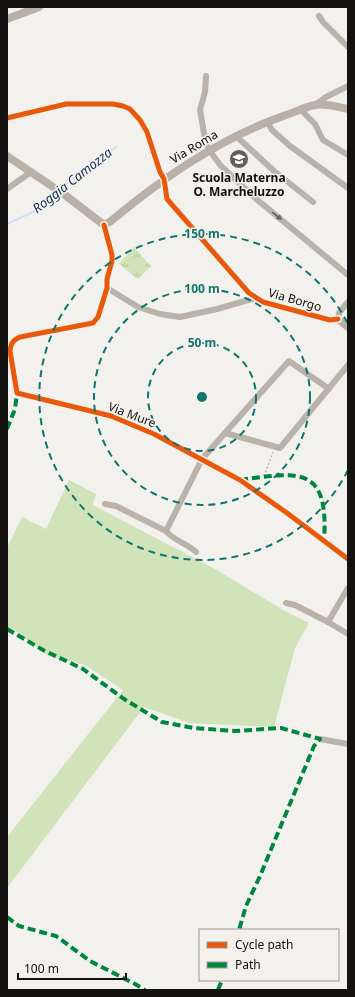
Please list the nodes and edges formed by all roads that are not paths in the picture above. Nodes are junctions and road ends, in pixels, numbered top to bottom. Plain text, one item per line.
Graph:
1 (39, 7) edge
2 (319, 16) dead end
3 (10, 18) edge
4 (348, 47) edge
5 (206, 76) dead end
6 (348, 86) edge
7 (315, 105) junction
8 (348, 109) edge
9 (301, 110) junction
10 (7, 118) edge
11 (267, 122) junction
12 (236, 136) junction
13 (209, 150) junction
14 (348, 155) edge
15 (7, 156) edge
16 (31, 172) junction
17 (164, 179) junction
18 (348, 188) edge
19 (7, 189) edge
20 (313, 202) dead end
21 (104, 225) junction
22 (348, 275) edge
23 (107, 288) junction
24 (256, 298) junction
25 (348, 302) edge
26 (338, 319) junction
27 (348, 327) edge
28 (348, 365) edge
29 (329, 389) junction
30 (225, 433) junction
31 (202, 459) junction
32 (105, 504) dead end
33 (166, 531) junction
34 (196, 552) dead end
35 (348, 559) edge
36 (348, 588) edge
37 (286, 603) dead end
38 (328, 622) junction
39 (348, 634) edge
40 (320, 739) dead end
41 (348, 744) edge

1 - 3 street
2 - 4 street
5 - 13 street
6 - 7 street, Via Roma
7 - 8 street
7 - 9 street, Via Roma
9 - 11 street, Via Roma
9 - 14 street
10 - 17 street, Via Borgo
11 - 12 street, Via Roma
11 - 18 street
12 - 13 street, Via Roma
12 - 20 street
13 - 17 street, Via Roma
13 -> 22 street
15 - 16 street
16 - 19 street
16 - 21 street
17 - 21 street, Via Roma
17 - 24 street, Via Borgo
21 - 23 street
23 - 24 street
23 - 31 street, Via Mure
24 - 26 street, Via Borgo
25 - 26 street
26 - 27 street
28 - 29 street
29 - 30 street
29 - 30 street
30 - 31 street
31 - 33 street
31 - 35 street, Via Mure
32 - 33 street
33 - 34 street
36 - 38 street
37 - 38 street
38 - 39 street
40 - 41 street

